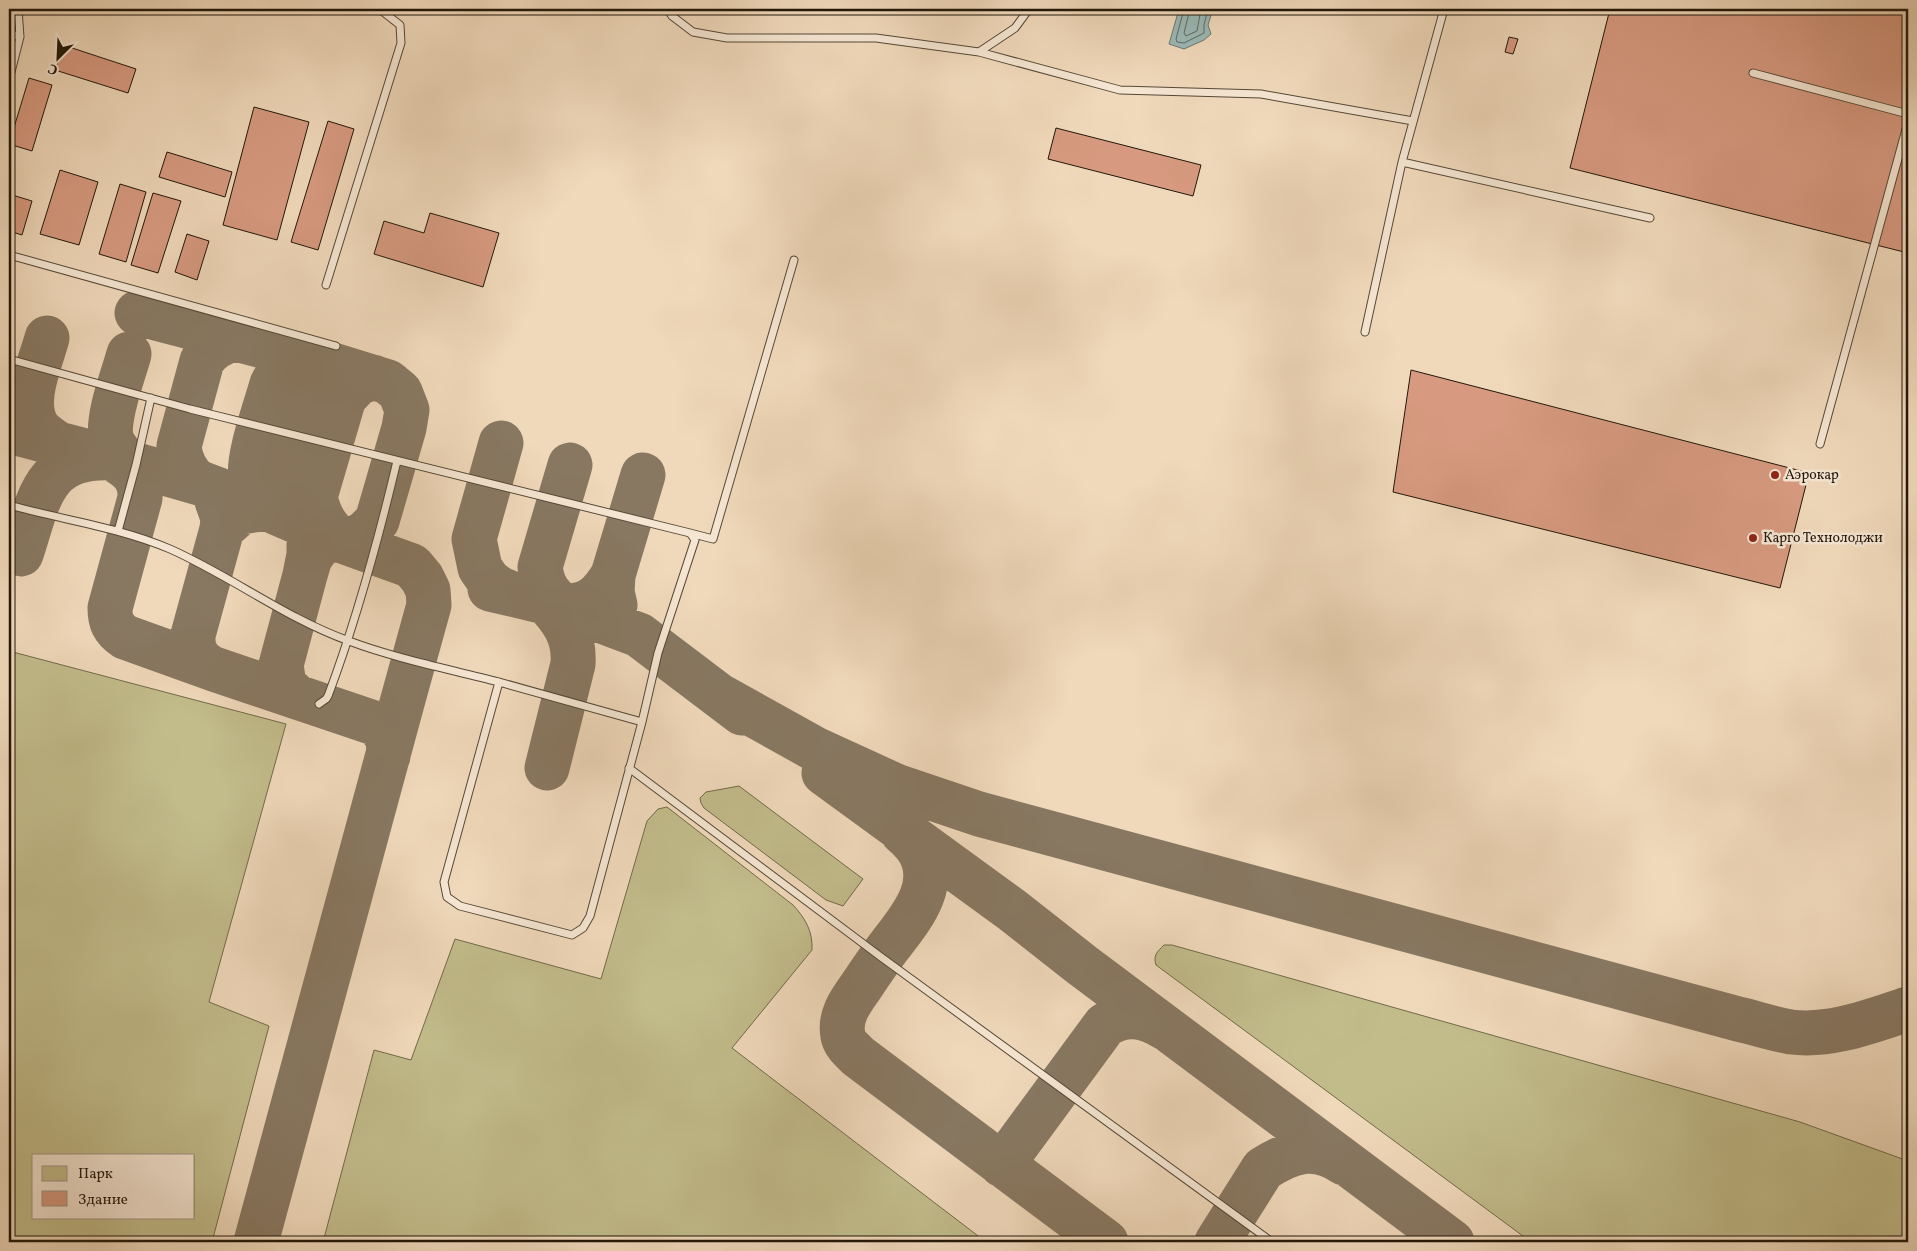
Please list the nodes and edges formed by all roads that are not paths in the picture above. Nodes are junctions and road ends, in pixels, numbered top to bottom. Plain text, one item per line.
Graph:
1 (18, 9) edge
2 (373, 9) edge
3 (667, 9) edge
4 (1029, 9) edge
5 (1444, 9) edge
6 (9, 33) edge
7 (20, 37) junction
8 (979, 52) junction
9 (1753, 73) dead end
10 (9, 80) edge
11 (1908, 114) edge
12 (1414, 121) junction
13 (1908, 122) edge
14 (1402, 162) junction
15 (1650, 218) dead end
16 (9, 255) edge
17 (794, 260) dead end
18 (326, 285) dead end
19 (1366, 332) dead end
20 (336, 346) dead end
21 (9, 359) edge
22 (152, 398) junction
23 (1820, 444) dead end
24 (397, 460) junction
25 (9, 505) edge
26 (118, 531) junction
27 (690, 533) junction
28 (348, 641) junction
29 (499, 682) junction
30 (319, 704) dead end
31 (642, 722) junction
32 (629, 768) junction
33 (1272, 1242) edge

1 - 7 lane
2 - 18 lane
3 - 8 lane
4 - 8 lane
5 - 12 lane
6 - 7 lane
7 - 10 lane
8 - 12 lane
9 - 11 lane
12 - 14 lane
13 - 23 lane
14 - 15 lane
14 - 19 lane
16 - 20 lane
17 - 27 lane
21 - 22 lane
22 - 24 lane
22 - 26 lane
24 - 27 lane
24 - 28 lane
25 - 26 lane
26 - 28 lane
27 - 31 lane
28 - 29 lane
28 - 30 lane
29 - 31 lane
29 - 32 lane
31 - 32 lane
32 - 33 lane

